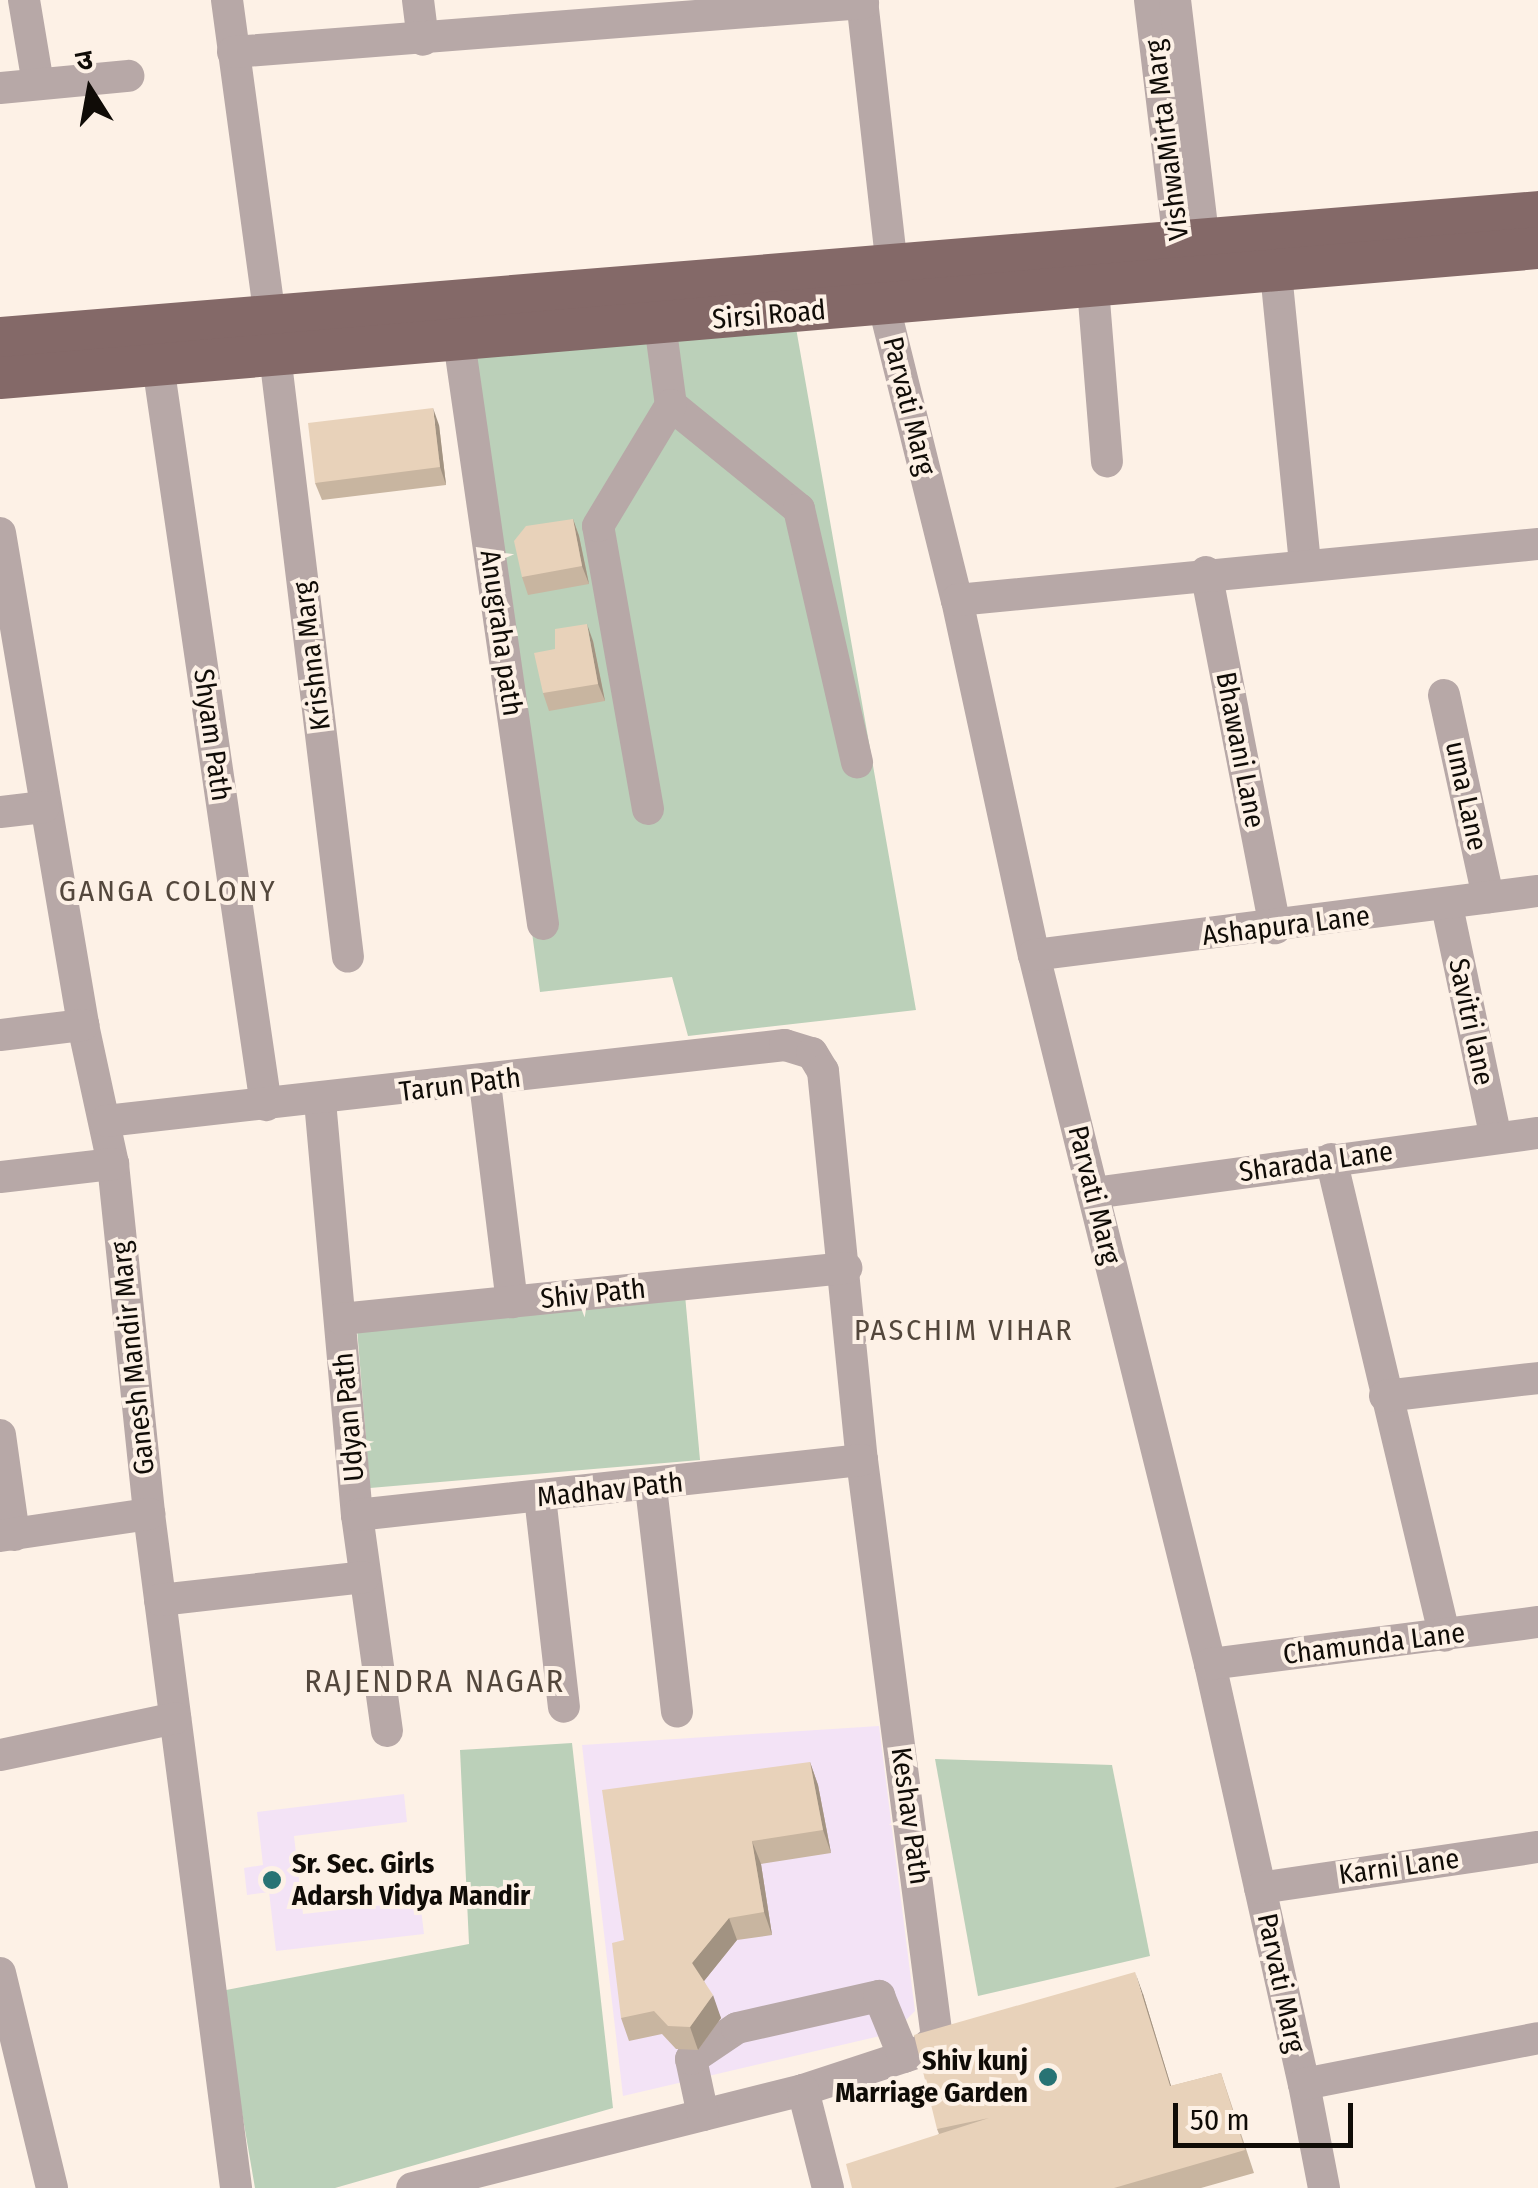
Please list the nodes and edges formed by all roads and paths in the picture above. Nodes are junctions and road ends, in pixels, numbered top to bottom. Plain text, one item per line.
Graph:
1 (24, 0) edge
2 (227, 0) edge
3 (418, 0) edge
4 (1150, 0) edge
5 (1175, 0) edge
6 (862, 1) edge
7 (649, 11) edge
8 (423, 40) junction
9 (233, 52) junction
10 (128, 76) dead end
11 (38, 84) junction
12 (0, 88) edge
13 (1538, 212) edge
14 (1538, 248) edge
15 (1194, 260) junction
16 (1276, 273) junction
17 (888, 287) junction
18 (1093, 288) junction
19 (660, 324) junction
20 (273, 336) junction
21 (0, 338) edge
22 (459, 341) junction
23 (158, 365) junction
24 (0, 378) edge
25 (671, 406) junction
26 (1106, 462) dead end
27 (0, 533) edge
28 (1538, 544) edge
29 (1305, 562) junction
30 (1206, 572) junction
31 (3, 578) edge
32 (957, 600) junction
33 (1444, 695) dead end
34 (858, 762) dead end
35 (44, 808) junction
36 (648, 809) dead end
37 (0, 812) edge
38 (1538, 891) edge
39 (1488, 897) junction
40 (1447, 906) junction
41 (543, 924) dead end
42 (1274, 928) junction
43 (1034, 954) junction
44 (348, 957) dead end
45 (83, 1025) junction
46 (0, 1035) edge
47 (812, 1052) joint
48 (485, 1083) junction
49 (320, 1101) junction
50 (266, 1105) junction
51 (106, 1121) junction
52 (1538, 1133) edge
53 (1496, 1138) junction
54 (1331, 1159) junction
55 (114, 1164) junction
56 (0, 1177) edge
57 (1094, 1193) junction
58 (846, 1268) junction
59 (512, 1302) junction
60 (341, 1319) junction
61 (1538, 1378) edge
62 (1385, 1396) junction
63 (0, 1435) edge
64 (862, 1460) junction
65 (651, 1487) junction
66 (540, 1497) junction
67 (149, 1514) junction
68 (357, 1515) junction
69 (7, 1535) edge
70 (364, 1576) junction
71 (160, 1600) junction
72 (1538, 1622) edge
73 (1445, 1636) junction
74 (1210, 1664) junction
75 (564, 1706) dead end
76 (678, 1710) dead end
77 (175, 1718) junction
78 (387, 1731) dead end
79 (0, 1755) edge
80 (1538, 1847) edge
81 (1260, 1888) junction
82 (0, 1973) edge
83 (1538, 2038) edge
84 (904, 2056) junction
85 (1304, 2084) junction
86 (803, 2090) junction
87 (703, 2115) junction
88 (52, 2188) edge
89 (236, 2188) edge
90 (412, 2188) edge
91 (828, 2188) edge
92 (1324, 2188) edge

1 - 11 street
2 - 9 street, Krishna Marg
3 - 8 street
4 - 15 street, VishwaMirta Marg
5 - 15 street, VishwaMirta Marg
6 - 7 street
6 - 17 street, Parvati Marg
7 - 8 street
8 - 9 street
9 - 20 street, Krishna Marg
10 - 11 street
11 - 12 street
13 - 15 main road, Sirsi Road
14 - 16 main road, Sirsi Road
15 - 16 main road, Sirsi Road
15 - 17 main road, Sirsi Road
15 - 18 main road, Sirsi Road
16 - 29 street
17 - 18 main road, Sirsi Road
17 - 19 main road, Sirsi Road
17 - 20 main road, Sirsi Road
17 - 32 street, Parvati Marg
18 - 26 street
19 - 22 main road, Sirsi Road
19 - 25 street
20 - 21 main road, Sirsi Road
20 - 22 main road, Sirsi Road
20 - 23 main road, Sirsi Road
20 - 44 street, Krishna Marg
22 - 41 street, Anugraha path
23 - 24 main road, Sirsi Road
23 - 50 street, Shyam Path
25 - 34 street
25 - 36 street
27 - 31 street, Ganesh Mandir Marg
28 - 29 street
29 - 30 street
30 - 32 street
30 - 42 street, Bhawani Lane
31 - 35 street, Ganesh Mandir Marg
32 - 43 street, Parvati Marg
33 - 39 street, uma Lane
35 - 37 street
35 - 45 street, Ganesh Mandir Marg
38 - 39 street, Ashapura Lane
39 - 40 street, Ashapura Lane
40 - 42 street, Ashapura Lane
40 - 53 street, Savitri lane
42 - 43 street, Ashapura Lane
43 - 57 street, Parvati Marg
45 - 46 street
45 - 51 street, Ganesh Mandir Marg
47 - 48 street, Tarun Path
47 - 58 street, Keshav Path
48 - 49 street, Tarun Path
48 - 59 street
49 - 50 street, Tarun Path
49 - 60 street, Udyan Path
50 - 51 street, Tarun Path
51 - 55 street, Ganesh Mandir Marg
52 - 53 street, Sharada Lane
53 - 54 street, Sharada Lane
54 - 57 street, Sharada Lane
54 - 62 street
55 - 56 street
55 - 67 street, Ganesh Mandir Marg
57 - 74 street, Parvati Marg
58 - 59 street, Shiv Path
58 - 64 street, Keshav Path
59 - 60 street, Shiv Path
60 - 68 street, Udyan Path
61 - 62 street
62 - 73 street
63 - 69 street
64 - 65 street, Madhav Path
64 - 84 street, Keshav Path
65 - 66 street, Madhav Path
65 - 76 street
66 - 68 street, Madhav Path
66 - 75 street
67 - 69 street
67 - 71 street, Ganesh Mandir Marg
68 - 70 street, Udyan Path
70 - 71 street
70 - 78 street, Udyan Path
71 - 77 street, Ganesh Mandir Marg
72 - 73 street, Chamunda Lane
73 - 74 street, Chamunda Lane
74 - 81 street, Parvati Marg
77 - 79 street
77 - 89 street, Ganesh Mandir Marg
80 - 81 street, Karni Lane
81 - 85 street, Parvati Marg
82 - 88 street
83 - 85 street
84 - 86 street, Keshav Path
84 - 87 street
85 - 92 street, Parvati Marg
86 - 87 street, Keshav Path
86 - 91 street
87 - 90 street, Keshav Path

